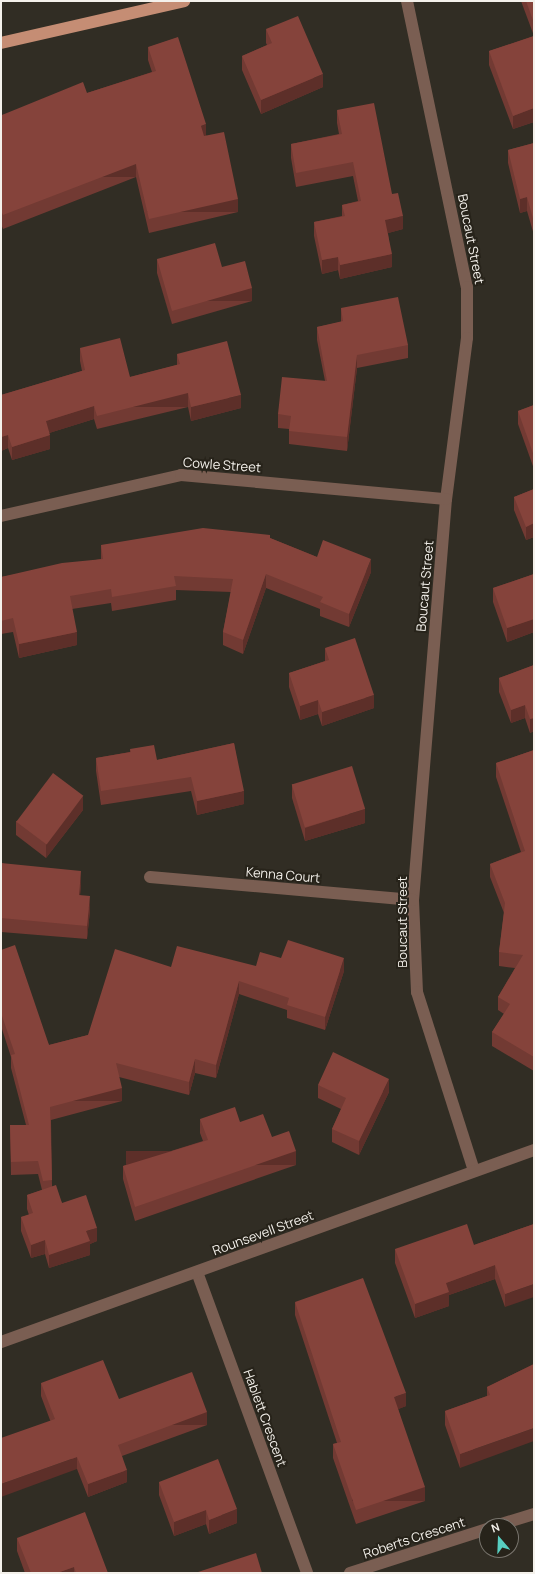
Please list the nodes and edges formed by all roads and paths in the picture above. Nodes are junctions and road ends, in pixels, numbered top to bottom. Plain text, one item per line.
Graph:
1 (184, 1) edge
2 (407, 1) edge
3 (1, 43) edge
4 (446, 499) junction
5 (1, 516) edge
6 (150, 877) dead end
7 (413, 900) junction
8 (534, 1150) edge
9 (474, 1171) junction
10 (197, 1272) junction
11 (1, 1342) edge
12 (534, 1514) edge
13 (519, 1519) edge
14 (479, 1532) edge
15 (307, 1573) edge
16 (350, 1573) edge

1 - 3 main road
2 - 4 street, Boucaut Street
4 - 5 street, Cowle Street
4 - 7 street, Boucaut Street
6 - 7 street, Kenna Court
7 - 9 street, Boucaut Street
8 - 9 street, Rounsevell Street
9 - 10 street, Rounsevell Street
10 - 11 street, Rounsevell Street
10 - 15 street, Hablett Crescent
12 - 13 street
14 - 16 street, Roberts Crescent

